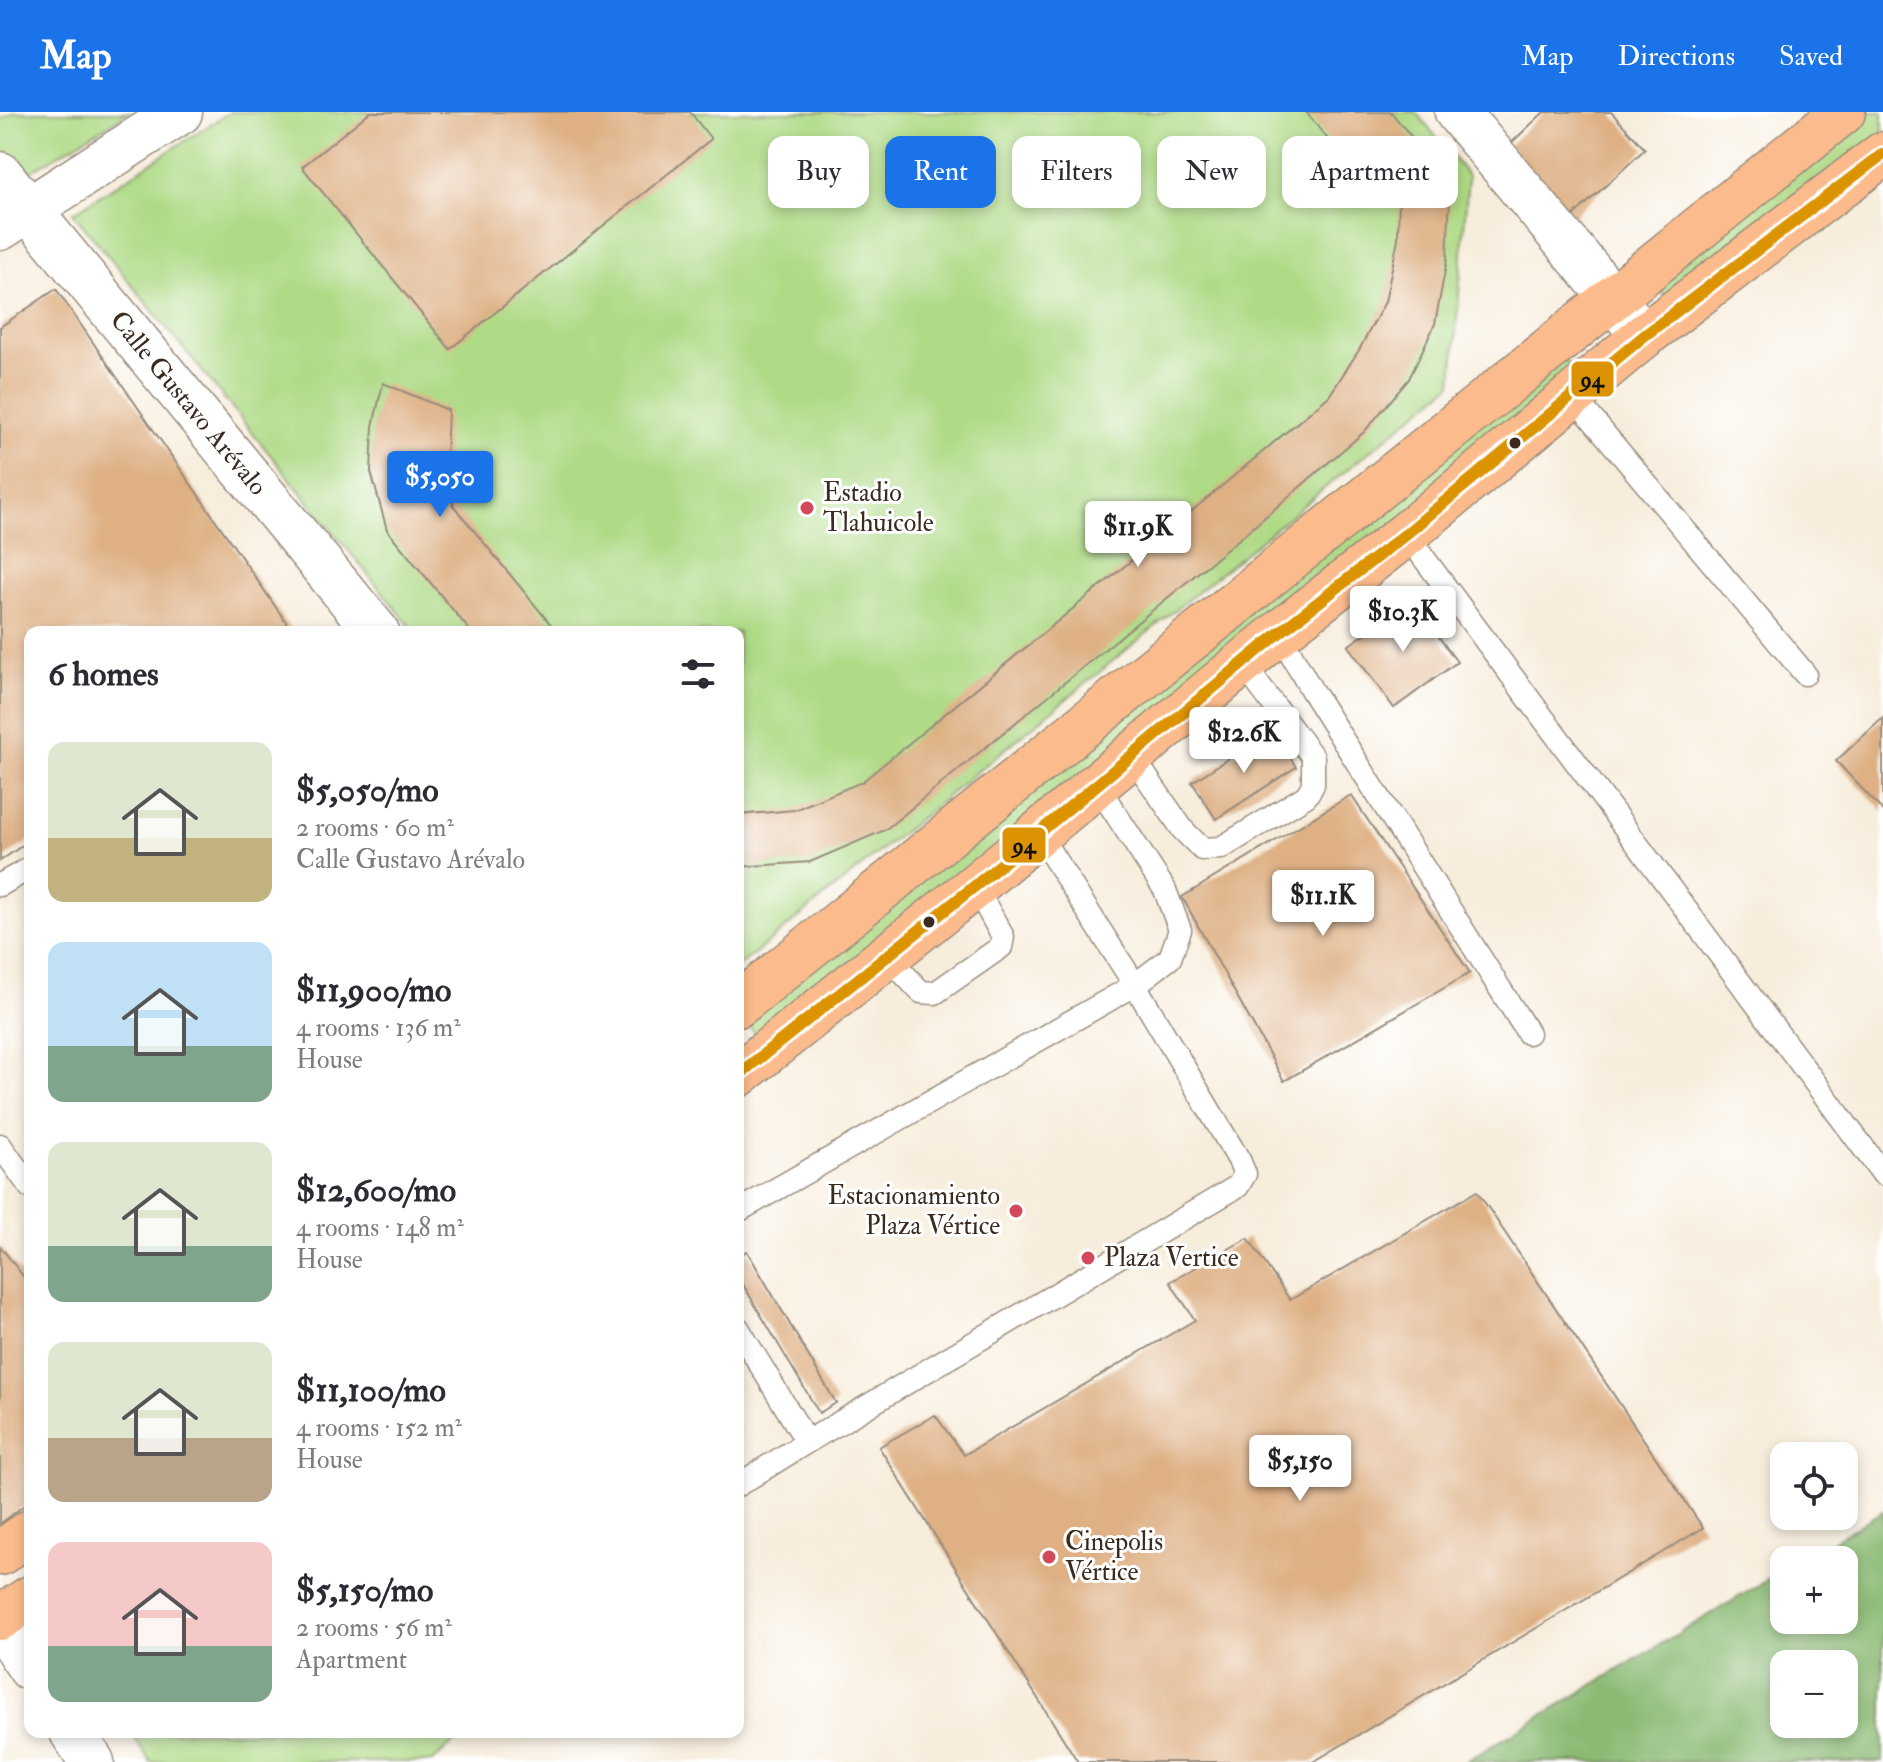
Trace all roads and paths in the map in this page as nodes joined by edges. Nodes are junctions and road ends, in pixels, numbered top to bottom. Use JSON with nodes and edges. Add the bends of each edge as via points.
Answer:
{"nodes":[{"id":1,"x":180,"y":112,"type":"edge"},
{"id":2,"x":1457,"y":112,"type":"edge"},
{"id":3,"x":1843,"y":112,"type":"edge"},
{"id":4,"x":1883,"y":154,"type":"edge"},
{"id":5,"x":0,"y":174,"type":"edge"},
{"id":6,"x":14,"y":219,"type":"edge"},
{"id":7,"x":1614,"y":299,"type":"junction"},
{"id":8,"x":1644,"y":336,"type":"junction"},
{"id":9,"x":1572,"y":395,"type":"junction"},
{"id":10,"x":1406,"y":534,"type":"junction"},
{"id":11,"x":372,"y":626,"type":"edge"},
{"id":12,"x":1279,"y":633,"type":"junction"},
{"id":13,"x":1242,"y":663,"type":"junction"},
{"id":14,"x":1805,"y":674,"type":"dead end"},
{"id":15,"x":1132,"y":756,"type":"junction"},
{"id":16,"x":1097,"y":785,"type":"junction"},
{"id":17,"x":1038,"y":833,"type":"junction"},
{"id":18,"x":24,"y":871,"type":"edge"},
{"id":19,"x":0,"y":885,"type":"edge"},
{"id":20,"x":975,"y":886,"type":"junction"},
{"id":21,"x":886,"y":955,"type":"junction"},
{"id":22,"x":1135,"y":985,"type":"junction"},
{"id":23,"x":744,"y":1000,"type":"edge"},
{"id":24,"x":1528,"y":1033,"type":"dead end"},
{"id":25,"x":744,"y":1067,"type":"edge"},
{"id":26,"x":0,"y":1145,"type":"edge"},
{"id":27,"x":1883,"y":1174,"type":"edge"},
{"id":28,"x":24,"y":1179,"type":"edge"},
{"id":29,"x":744,"y":1208,"type":"edge"},
{"id":30,"x":744,"y":1338,"type":"edge"},
{"id":31,"x":807,"y":1442,"type":"junction"},
{"id":32,"x":744,"y":1481,"type":"edge"},
{"id":33,"x":24,"y":1536,"type":"edge"},
{"id":34,"x":0,"y":1553,"type":"edge"},
{"id":35,"x":24,"y":1603,"type":"edge"},
{"id":36,"x":0,"y":1621,"type":"edge"},
{"id":37,"x":24,"y":1659,"type":"edge"},
{"id":38,"x":76,"y":1738,"type":"edge"},
{"id":39,"x":92,"y":1762,"type":"edge"}],
"edges":[{"from":1,"to":6,"type":"street"},
{"from":2,"to":7,"type":"street"},
{"from":3,"to":7,"type":"main road"},
{"from":4,"to":8,"type":"main road"},
{"from":5,"to":6,"type":"street","name":"Calle Gustavo Arévalo"},
{"from":6,"to":11,"type":"street","name":"Calle Gustavo Arévalo"},
{"from":7,"to":8,"type":"street"},
{"from":7,"to":23,"type":"main road"},
{"from":8,"to":9,"type":"main road"},
{"from":9,"to":10,"type":"main road"},
{"from":9,"to":14,"type":"lane"},
{"from":10,"to":12,"type":"main road"},
{"from":10,"to":27,"type":"lane"},
{"from":12,"to":13,"type":"main road"},
{"from":12,"to":24,"type":"lane"},
{"from":13,"to":15,"type":"main road"},
{"from":13,"to":15,"type":"lane","via":[[1313,757],[1313,785],[1306,796],[1221,848],[1202,849]]},
{"from":15,"to":16,"type":"main road"},
{"from":16,"to":17,"type":"main road"},
{"from":16,"to":22,"type":"lane","via":[[1165,890],[1180,930],[1170,958]]},
{"from":17,"to":20,"type":"main road"},
{"from":17,"to":22,"type":"lane"},
{"from":18,"to":19,"type":"lane"},
{"from":20,"to":21,"type":"main road"},
{"from":20,"to":21,"type":"lane","via":[[1003,937],[1001,947],[935,993],[921,992]]},
{"from":21,"to":25,"type":"main road"},
{"from":22,"to":29,"type":"lane"},
{"from":22,"to":31,"type":"lane","via":[[1239,1160],[1245,1174],[1238,1186]]},
{"from":26,"to":28,"type":"lane"},
{"from":30,"to":31,"type":"lane"},
{"from":31,"to":32,"type":"lane"},
{"from":33,"to":34,"type":"main road"},
{"from":35,"to":36,"type":"main road"},
{"from":36,"to":37,"type":"street"},
{"from":38,"to":39,"type":"street"}]}
